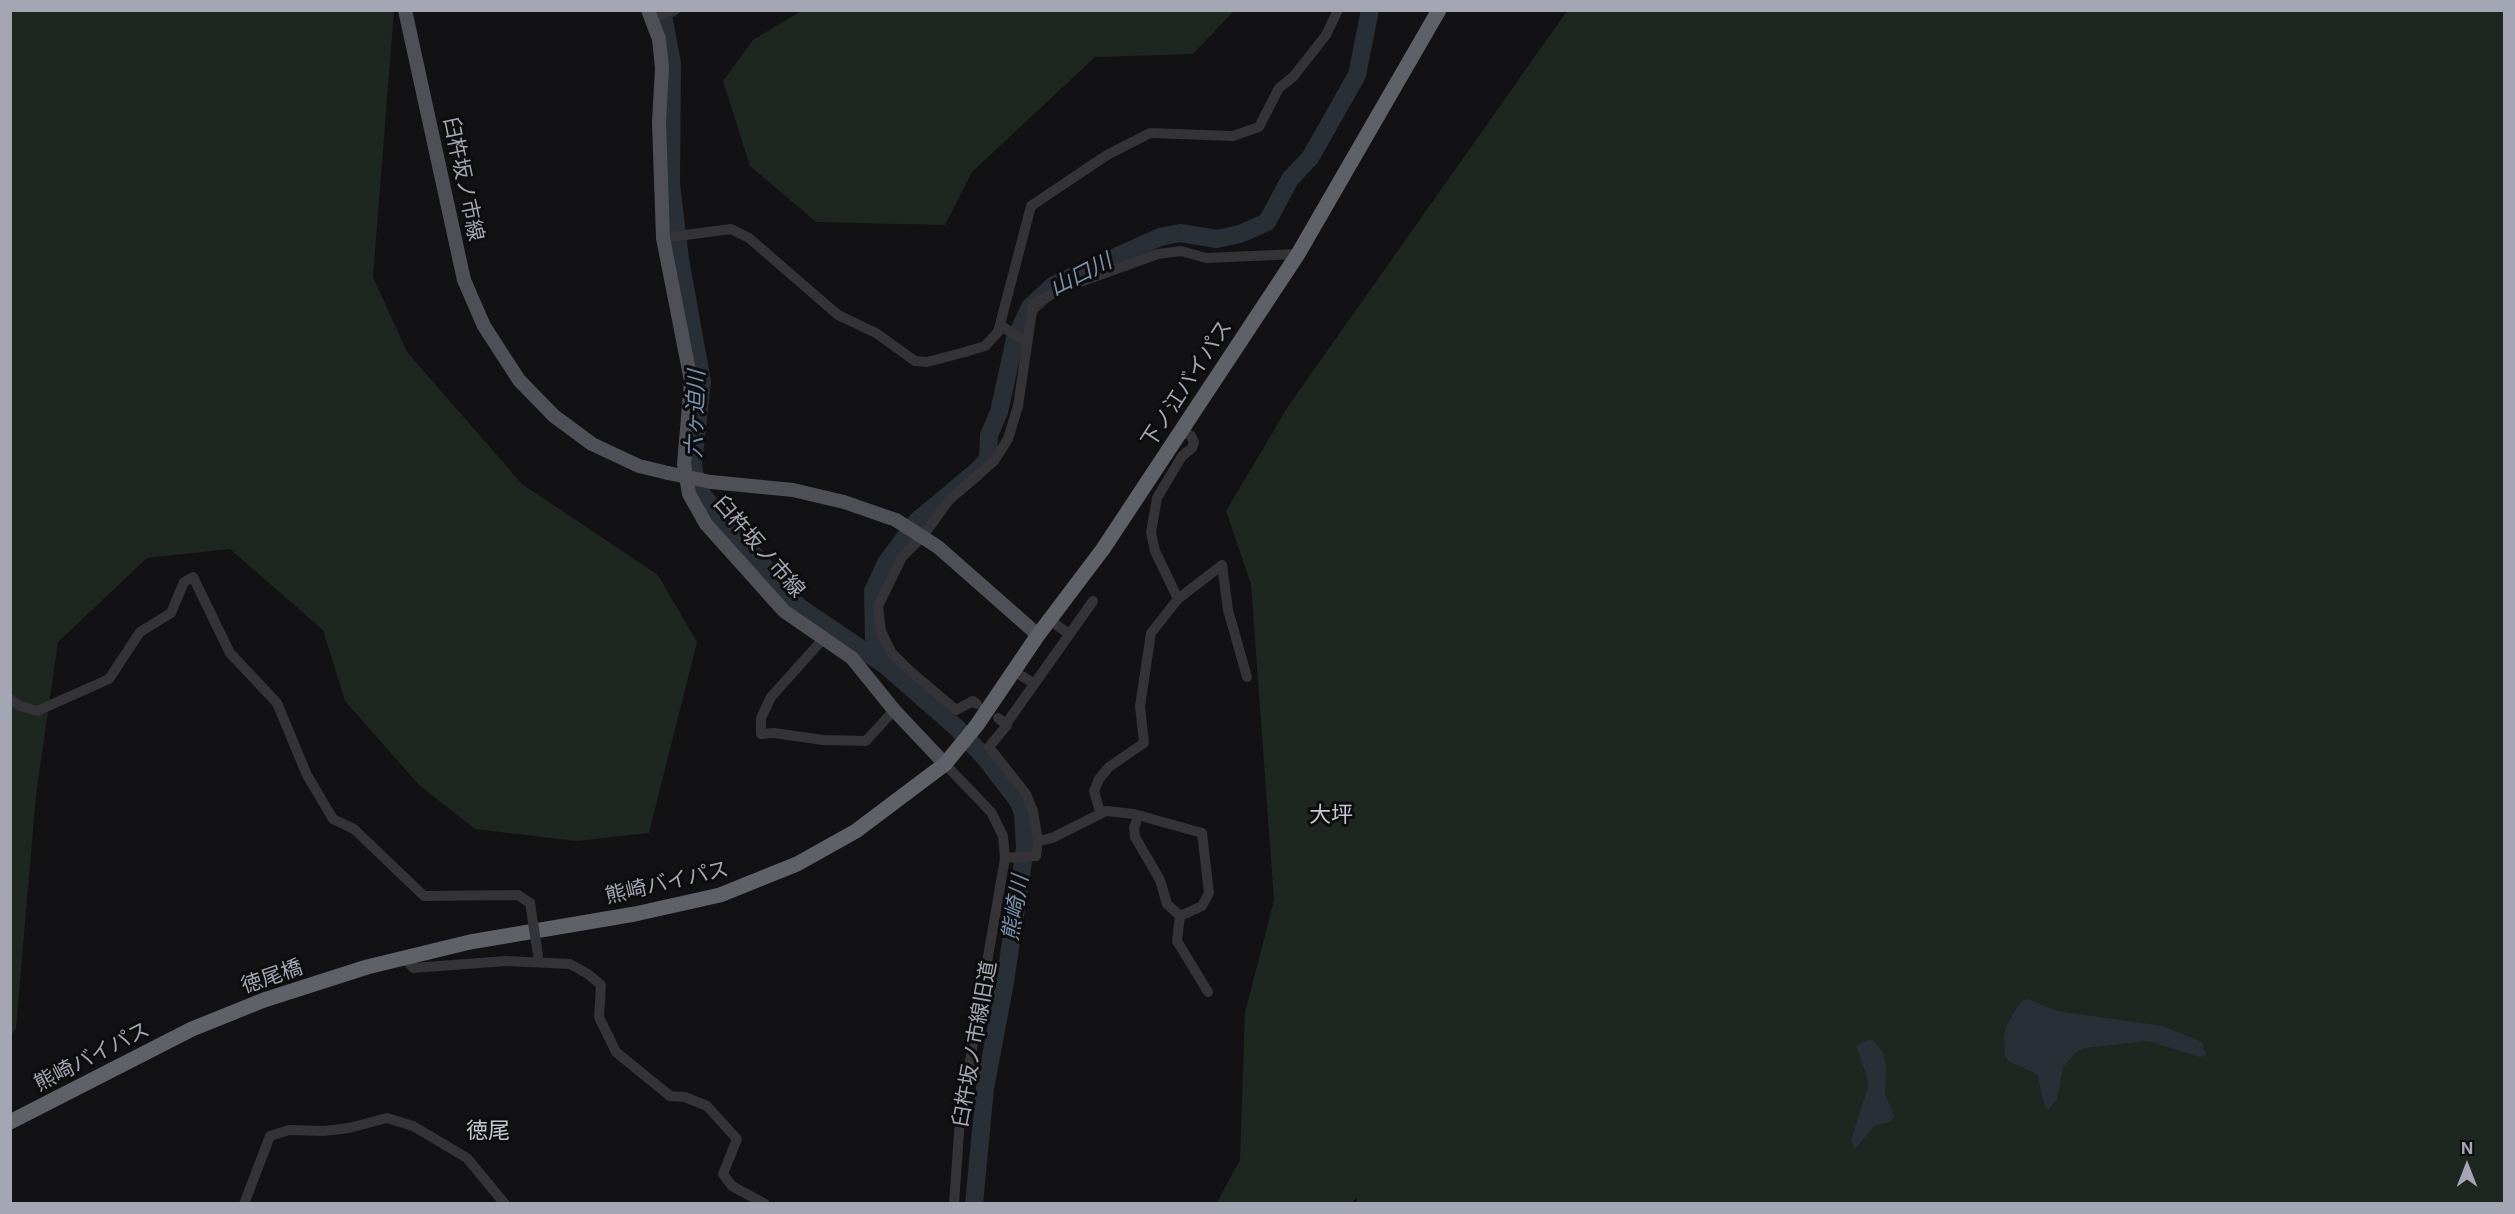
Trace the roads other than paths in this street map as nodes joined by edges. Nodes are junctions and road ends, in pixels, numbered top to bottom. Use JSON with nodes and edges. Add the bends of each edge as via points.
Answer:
{"nodes":[{"id":1,"x":405,"y":10,"type":"edge"},
{"id":2,"x":1338,"y":10,"type":"edge"},
{"id":3,"x":1439,"y":10,"type":"edge"},
{"id":4,"x":671,"y":11,"type":"edge"},
{"id":5,"x":652,"y":17,"type":"edge"},
{"id":6,"x":667,"y":238,"type":"junction"},
{"id":7,"x":1298,"y":254,"type":"junction"},
{"id":8,"x":1002,"y":326,"type":"junction"},
{"id":9,"x":1026,"y":342,"type":"junction"},
{"id":10,"x":1182,"y":430,"type":"junction"},
{"id":11,"x":920,"y":535,"type":"junction"},
{"id":12,"x":1178,"y":599,"type":"junction"},
{"id":13,"x":1093,"y":601,"type":"dead end"},
{"id":14,"x":1049,"y":620,"type":"junction"},
{"id":15,"x":1068,"y":633,"type":"junction"},
{"id":16,"x":1038,"y":635,"type":"junction"},
{"id":17,"x":824,"y":639,"type":"junction"},
{"id":18,"x":1014,"y":671,"type":"junction"},
{"id":19,"x":1246,"y":677,"type":"dead end"},
{"id":20,"x":1033,"y":683,"type":"junction"},
{"id":21,"x":10,"y":699,"type":"edge"},
{"id":22,"x":977,"y":704,"type":"dead end"},
{"id":23,"x":894,"y":710,"type":"junction"},
{"id":24,"x":945,"y":764,"type":"junction"},
{"id":25,"x":1100,"y":812,"type":"junction"},
{"id":26,"x":1138,"y":816,"type":"junction"},
{"id":27,"x":1038,"y":841,"type":"junction"},
{"id":28,"x":1008,"y":858,"type":"junction"},
{"id":29,"x":1180,"y":916,"type":"junction"},
{"id":30,"x":405,"y":958,"type":"junction"},
{"id":31,"x":539,"y":959,"type":"junction"},
{"id":32,"x":367,"y":968,"type":"joint"},
{"id":33,"x":1208,"y":992,"type":"dead end"},
{"id":34,"x":192,"y":1029,"type":"joint"},
{"id":35,"x":10,"y":1122,"type":"edge"},
{"id":36,"x":244,"y":1203,"type":"edge"},
{"id":37,"x":506,"y":1203,"type":"edge"},
{"id":38,"x":765,"y":1203,"type":"edge"},
{"id":39,"x":954,"y":1203,"type":"edge"}],
"edges":[{"from":1,"to":11,"type":"main road","name":"臼杵坂ノ市線","bridge":true,"via":[[464,280],[484,326],[519,380],[554,416],[592,444],[639,465],[711,482],[794,490],[844,502],[900,522]]},
{"from":2,"to":8,"type":"street","via":[[1326,35],[1280,88],[1259,128],[1233,136],[1150,133],[1107,155],[1031,206]]},
{"from":3,"to":7,"type":"highway","name":"下ノ江バイパス"},
{"from":4,"to":5,"type":"street"},
{"from":5,"to":6,"type":"main road","name":"臼杵坂ノ市線","via":[[662,68],[659,122]]},
{"from":6,"to":8,"type":"street","via":[[731,229],[749,238],[838,315],[876,333],[915,361],[927,362],[985,346]]},
{"from":6,"to":17,"type":"main road","name":"臼杵坂ノ市線","via":[[691,381],[684,464],[689,494],[706,524],[783,611]]},
{"from":7,"to":9,"type":"street","via":[[1206,258],[1180,251],[1158,254],[1069,286],[1033,304]]},
{"from":7,"to":10,"type":"highway","name":"下ノ江バイパス"},
{"from":8,"to":9,"type":"street"},
{"from":9,"to":11,"type":"street","via":[[1018,406],[1008,439],[994,461],[950,500]]},
{"from":10,"to":12,"type":"street","via":[[1194,442],[1157,498],[1150,532]]},
{"from":10,"to":14,"type":"highway","name":"下ノ江バイパス","via":[[1103,549]]},
{"from":11,"to":16,"type":"main road"},
{"from":11,"to":22,"type":"street","via":[[902,557],[878,606],[881,631],[891,652],[949,706],[956,710],[973,701]]},
{"from":12,"to":19,"type":"street","via":[[1222,565],[1228,610]]},
{"from":12,"to":25,"type":"street","via":[[1151,633],[1140,706],[1144,743],[1109,767],[1099,779],[1094,791]]},
{"from":13,"to":15,"type":"street"},
{"from":14,"to":15,"type":"street"},
{"from":14,"to":16,"type":"highway","name":"下ノ江バイパス"},
{"from":15,"to":20,"type":"street"},
{"from":16,"to":18,"type":"highway","name":"下ノ江バイパス"},
{"from":17,"to":23,"type":"main road","name":"臼杵坂ノ市線","via":[[852,658]]},
{"from":17,"to":23,"type":"street","via":[[771,698],[761,718],[761,734],[866,741]]},
{"from":18,"to":20,"type":"street"},
{"from":18,"to":24,"type":"highway","name":"下ノ江バイパス"},
{"from":20,"to":27,"type":"street","via":[[1002,721],[989,747],[1026,794]]},
{"from":21,"to":31,"type":"street","bridge":true,"via":[[37,711],[109,679],[140,633],[171,613],[184,582],[194,577],[231,653],[277,703],[307,775],[333,819],[354,829],[424,896],[518,895],[530,903]]},
{"from":23,"to":24,"type":"main road","name":"臼杵坂ノ市線"},
{"from":24,"to":28,"type":"street","name":"臼杵坂ノ市線旧道","via":[[991,812]]},
{"from":24,"to":30,"type":"highway","name":"熊崎バイパス","via":[[856,831],[797,864],[720,895]]},
{"from":25,"to":26,"type":"street"},
{"from":25,"to":27,"type":"street","via":[[1074,828]]},
{"from":26,"to":29,"type":"street","via":[[1135,837],[1160,880],[1167,904]]},
{"from":26,"to":29,"type":"street","via":[[1202,833],[1209,893],[1202,906]]},
{"from":27,"to":28,"type":"street","via":[[1036,856]]},
{"from":28,"to":39,"type":"street","name":"臼杵坂ノ市線旧道","via":[[960,1119]]},
{"from":29,"to":33,"type":"street","via":[[1177,941]]},
{"from":30,"to":31,"type":"street","via":[[413,968]]},
{"from":30,"to":32,"type":"highway","name":"熊崎バイパス"},
{"from":31,"to":38,"type":"street","via":[[570,964],[601,985],[598,1017],[616,1052],[670,1096],[707,1106],[737,1138],[723,1174],[732,1186]]},
{"from":32,"to":34,"type":"highway","name":"徳尾橋","via":[[264,1000]]},
{"from":34,"to":35,"type":"highway","name":"熊崎バイパス"},
{"from":36,"to":37,"type":"street","via":[[270,1136],[289,1130],[350,1128],[387,1118],[413,1126],[467,1158]]}]}
